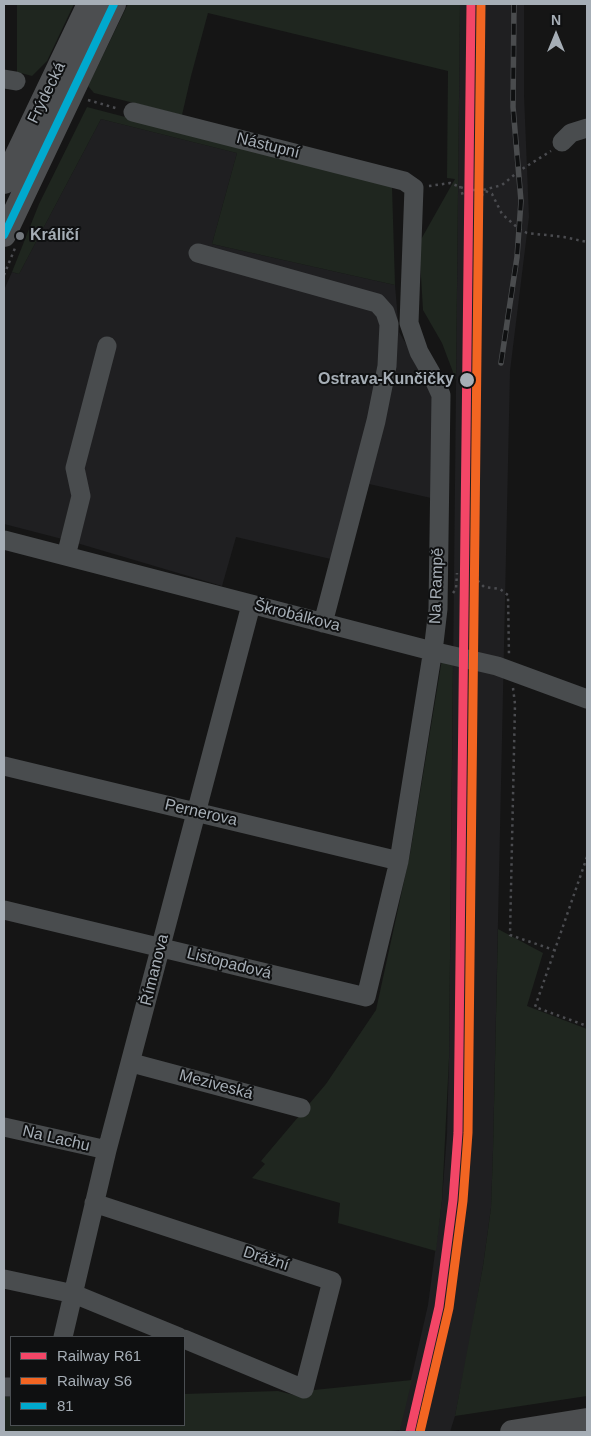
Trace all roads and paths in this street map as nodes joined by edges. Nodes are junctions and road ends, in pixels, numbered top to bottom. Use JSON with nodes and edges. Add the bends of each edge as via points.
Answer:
{"nodes":[{"id":1,"x":89,"y":4,"type":"edge"},
{"id":2,"x":114,"y":4,"type":"edge"},
{"id":3,"x":85,"y":99,"type":"dead end"},
{"id":4,"x":133,"y":112,"type":"joint"},
{"id":5,"x":587,"y":128,"type":"edge"},
{"id":6,"x":562,"y":142,"type":"joint"},
{"id":7,"x":4,"y":182,"type":"edge"},
{"id":8,"x":409,"y":184,"type":"junction"},
{"id":9,"x":460,"y":186,"type":"junction"},
{"id":10,"x":483,"y":190,"type":"junction"},
{"id":11,"x":462,"y":196,"type":"dead end"},
{"id":12,"x":482,"y":196,"type":"dead end"},
{"id":13,"x":11,"y":239,"type":"edge"},
{"id":14,"x":587,"y":242,"type":"edge"},
{"id":15,"x":198,"y":253,"type":"dead end"},
{"id":16,"x":4,"y":275,"type":"edge"},
{"id":17,"x":107,"y":346,"type":"dead end"},
{"id":18,"x":4,"y":540,"type":"edge"},
{"id":19,"x":66,"y":556,"type":"junction"},
{"id":20,"x":477,"y":574,"type":"dead end"},
{"id":21,"x":251,"y":605,"type":"junction"},
{"id":22,"x":323,"y":623,"type":"junction"},
{"id":23,"x":432,"y":651,"type":"junction"},
{"id":24,"x":511,"y":671,"type":"junction"},
{"id":25,"x":587,"y":699,"type":"edge"},
{"id":26,"x":4,"y":766,"type":"edge"},
{"id":27,"x":196,"y":812,"type":"junction"},
{"id":28,"x":587,"y":858,"type":"edge"},
{"id":29,"x":398,"y":860,"type":"junction"},
{"id":30,"x":4,"y":910,"type":"edge"},
{"id":31,"x":161,"y":947,"type":"junction"},
{"id":32,"x":554,"y":950,"type":"junction"},
{"id":33,"x":366,"y":997,"type":"joint"},
{"id":34,"x":587,"y":1026,"type":"edge"},
{"id":35,"x":132,"y":1063,"type":"junction"},
{"id":36,"x":301,"y":1108,"type":"dead end"},
{"id":37,"x":4,"y":1127,"type":"edge"},
{"id":38,"x":107,"y":1150,"type":"junction"},
{"id":39,"x":94,"y":1203,"type":"junction"},
{"id":40,"x":4,"y":1279,"type":"edge"},
{"id":41,"x":74,"y":1294,"type":"junction"},
{"id":42,"x":63,"y":1336,"type":"edge"},
{"id":43,"x":176,"y":1336,"type":"edge"},
{"id":44,"x":185,"y":1339,"type":"edge"},
{"id":45,"x":587,"y":1420,"type":"edge"},
{"id":46,"x":512,"y":1432,"type":"edge"}],
"edges":[{"from":1,"to":7,"type":"main road","name":"Frýdecká"},
{"from":2,"to":13,"type":"main road","name":"Frýdecká"},
{"from":3,"to":4,"type":"path"},
{"from":4,"to":8,"type":"street","name":"Nástupní"},
{"from":5,"to":6,"type":"street","via":[[571,133]]},
{"from":6,"to":10,"type":"path","via":[[502,185]]},
{"from":8,"to":9,"type":"path","via":[[450,183]]},
{"from":8,"to":23,"type":"street","name":"Na Rampě","via":[[409,323],[419,352],[441,395],[438,608]]},
{"from":9,"to":10,"type":"path","via":[[468,190]]},
{"from":9,"to":11,"type":"path"},
{"from":10,"to":12,"type":"path"},
{"from":10,"to":14,"type":"path","via":[[492,194],[502,214],[527,234],[564,236]]},
{"from":13,"to":16,"type":"path"},
{"from":15,"to":22,"type":"street","via":[[377,303],[385,312],[389,324],[388,366]]},
{"from":17,"to":19,"type":"street","via":[[75,468],[81,496]]},
{"from":18,"to":19,"type":"street","name":"Škrobálkova"},
{"from":19,"to":21,"type":"street","name":"Škrobálkova"},
{"from":20,"to":24,"type":"path","via":[[484,587],[500,589],[508,595],[507,646]]},
{"from":21,"to":22,"type":"street","name":"Škrobálkova"},
{"from":21,"to":27,"type":"street","name":"Římanova"},
{"from":22,"to":23,"type":"street","name":"Škrobálkova"},
{"from":23,"to":24,"type":"street","name":"Škrobálkova"},
{"from":23,"to":29,"type":"street","name":"Na Rampě"},
{"from":24,"to":25,"type":"street","name":"Škrobálkova"},
{"from":24,"to":32,"type":"path","via":[[515,704],[510,935]]},
{"from":26,"to":27,"type":"street","name":"Pernerova"},
{"from":27,"to":29,"type":"street","name":"Pernerova"},
{"from":27,"to":31,"type":"street","name":"Římanova"},
{"from":28,"to":32,"type":"path"},
{"from":29,"to":33,"type":"street","name":"Na Rampě"},
{"from":30,"to":31,"type":"street","name":"Listopadová"},
{"from":31,"to":33,"type":"street","name":"Listopadová"},
{"from":31,"to":35,"type":"street","name":"Římanova"},
{"from":32,"to":34,"type":"path","via":[[535,1008]]},
{"from":35,"to":36,"type":"street","name":"Meziveská"},
{"from":35,"to":38,"type":"street","name":"Římanova"},
{"from":37,"to":38,"type":"street","name":"Na Lachu"},
{"from":38,"to":39,"type":"street","name":"Římanova"},
{"from":39,"to":41,"type":"street","name":"Římanova"},
{"from":39,"to":44,"type":"street","name":"Drážní","via":[[332,1281],[304,1389]]},
{"from":40,"to":41,"type":"street"},
{"from":41,"to":42,"type":"street","name":"Římanova"},
{"from":41,"to":43,"type":"street"},
{"from":45,"to":46,"type":"main road"}]}
